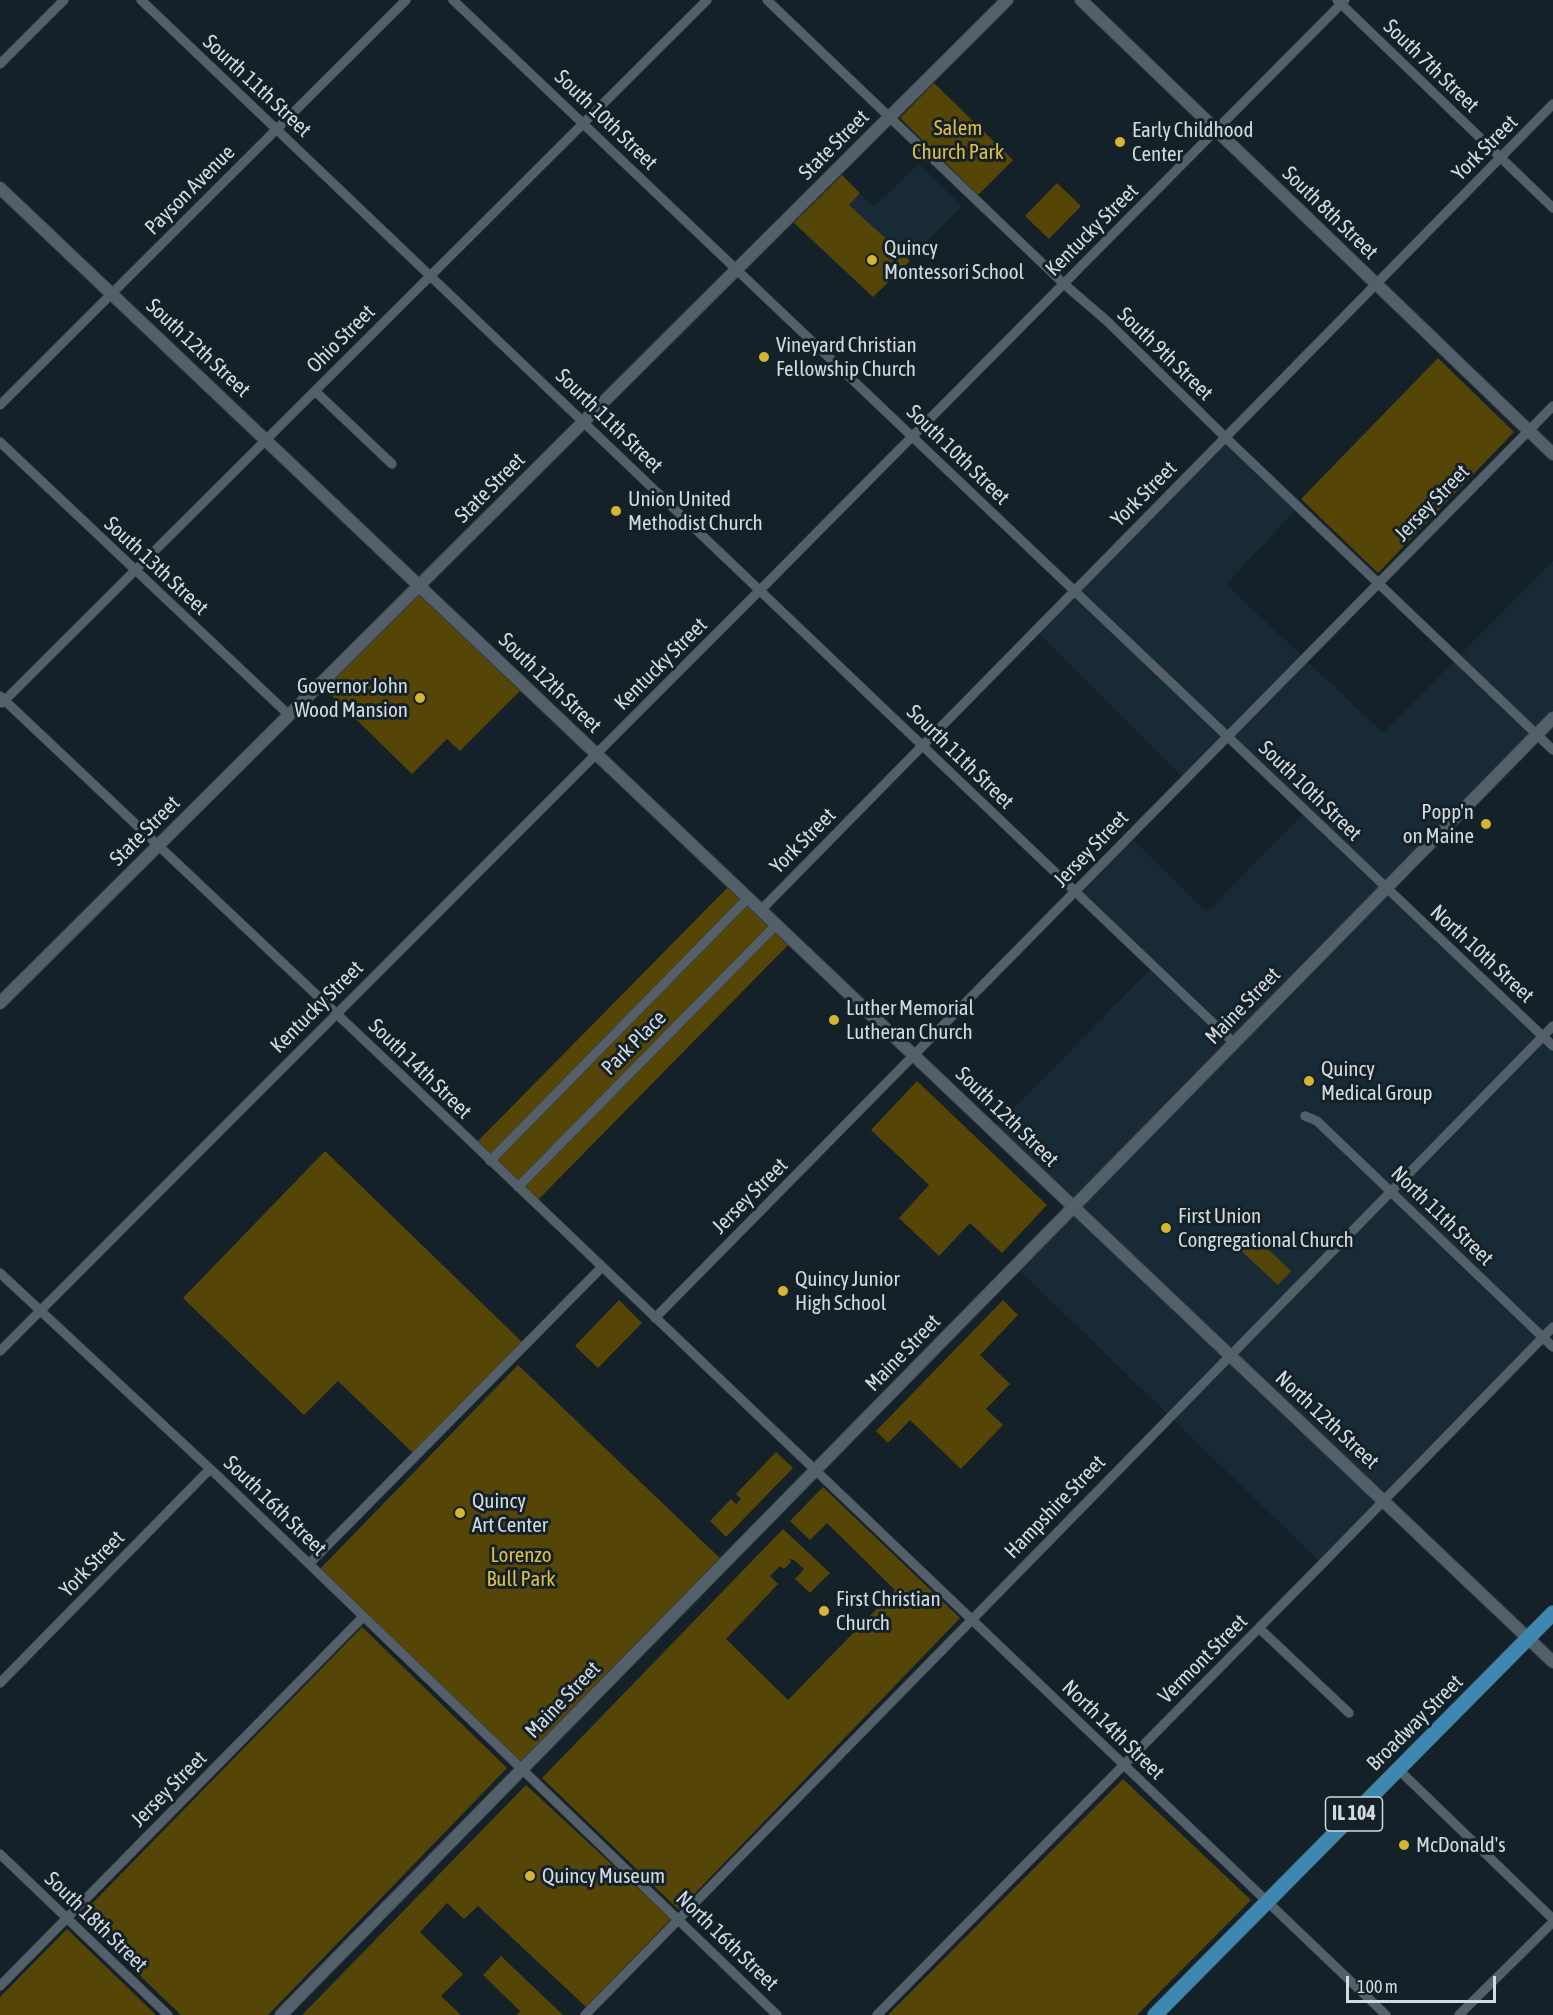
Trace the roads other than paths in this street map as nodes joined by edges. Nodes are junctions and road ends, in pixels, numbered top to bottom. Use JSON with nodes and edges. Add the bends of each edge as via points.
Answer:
{"nodes":[{"id":1,"x":64,"y":0,"type":"edge"},
{"id":2,"x":141,"y":0,"type":"edge"},
{"id":3,"x":406,"y":0,"type":"edge"},
{"id":4,"x":453,"y":0,"type":"edge"},
{"id":5,"x":707,"y":0,"type":"edge"},
{"id":6,"x":767,"y":0,"type":"edge"},
{"id":7,"x":1007,"y":0,"type":"edge"},
{"id":8,"x":1080,"y":0,"type":"edge"},
{"id":9,"x":1341,"y":1,"type":"edge"},
{"id":10,"x":0,"y":64,"type":"edge"},
{"id":11,"x":1553,"y":104,"type":"edge"},
{"id":12,"x":890,"y":117,"type":"junction"},
{"id":13,"x":583,"y":123,"type":"junction"},
{"id":14,"x":277,"y":129,"type":"junction"},
{"id":15,"x":1216,"y":131,"type":"junction"},
{"id":16,"x":1501,"y":158,"type":"junction"},
{"id":17,"x":0,"y":188,"type":"edge"},
{"id":18,"x":1553,"y":208,"type":"edge"},
{"id":19,"x":736,"y":269,"type":"junction"},
{"id":20,"x":430,"y":275,"type":"junction"},
{"id":21,"x":1064,"y":284,"type":"junction"},
{"id":22,"x":1377,"y":285,"type":"junction"},
{"id":23,"x":112,"y":294,"type":"junction"},
{"id":24,"x":315,"y":391,"type":"junction"},
{"id":25,"x":0,"y":405,"type":"edge"},
{"id":26,"x":1553,"y":406,"type":"edge"},
{"id":27,"x":583,"y":422,"type":"junction"},
{"id":28,"x":1528,"y":430,"type":"junction"},
{"id":29,"x":913,"y":437,"type":"junction"},
{"id":30,"x":1225,"y":437,"type":"junction"},
{"id":31,"x":266,"y":440,"type":"junction"},
{"id":32,"x":0,"y":442,"type":"edge"},
{"id":33,"x":1553,"y":454,"type":"edge"},
{"id":34,"x":392,"y":464,"type":"dead end"},
{"id":35,"x":135,"y":570,"type":"junction"},
{"id":36,"x":1379,"y":582,"type":"junction"},
{"id":37,"x":419,"y":585,"type":"junction"},
{"id":38,"x":760,"y":590,"type":"junction"},
{"id":39,"x":1074,"y":591,"type":"junction"},
{"id":40,"x":1,"y":700,"type":"edge"},
{"id":41,"x":289,"y":715,"type":"junction"},
{"id":42,"x":1553,"y":718,"type":"edge"},
{"id":43,"x":1537,"y":734,"type":"junction"},
{"id":44,"x":1227,"y":736,"type":"junction"},
{"id":45,"x":922,"y":746,"type":"junction"},
{"id":46,"x":1553,"y":750,"type":"edge"},
{"id":47,"x":596,"y":754,"type":"junction"},
{"id":48,"x":158,"y":846,"type":"junction"},
{"id":49,"x":1386,"y":888,"type":"junction"},
{"id":50,"x":1075,"y":892,"type":"junction"},
{"id":51,"x":748,"y":898,"type":"junction"},
{"id":52,"x":761,"y":910,"type":"junction"},
{"id":53,"x":776,"y":925,"type":"junction"},
{"id":54,"x":3,"y":995,"type":"edge"},
{"id":55,"x":336,"y":1014,"type":"junction"},
{"id":56,"x":1553,"y":1026,"type":"edge"},
{"id":57,"x":1543,"y":1036,"type":"junction"},
{"id":58,"x":1234,"y":1043,"type":"junction"},
{"id":59,"x":1553,"y":1046,"type":"edge"},
{"id":60,"x":914,"y":1056,"type":"junction"},
{"id":61,"x":1305,"y":1116,"type":"dead end"},
{"id":62,"x":489,"y":1161,"type":"junction"},
{"id":63,"x":518,"y":1187,"type":"junction"},
{"id":64,"x":1390,"y":1192,"type":"junction"},
{"id":65,"x":1073,"y":1207,"type":"junction"},
{"id":66,"x":601,"y":1268,"type":"junction"},
{"id":67,"x":0,"y":1273,"type":"edge"},
{"id":68,"x":40,"y":1311,"type":"junction"},
{"id":69,"x":655,"y":1318,"type":"junction"},
{"id":70,"x":1553,"y":1327,"type":"edge"},
{"id":71,"x":1543,"y":1337,"type":"junction"},
{"id":72,"x":1553,"y":1347,"type":"edge"},
{"id":73,"x":0,"y":1351,"type":"edge"},
{"id":74,"x":1230,"y":1355,"type":"junction"},
{"id":75,"x":210,"y":1469,"type":"junction"},
{"id":76,"x":814,"y":1471,"type":"junction"},
{"id":77,"x":1384,"y":1501,"type":"junction"},
{"id":78,"x":309,"y":1564,"type":"junction"},
{"id":79,"x":1553,"y":1614,"type":"edge"},
{"id":80,"x":363,"y":1617,"type":"junction"},
{"id":81,"x":972,"y":1619,"type":"junction"},
{"id":82,"x":1259,"y":1628,"type":"junction"},
{"id":83,"x":1528,"y":1638,"type":"junction"},
{"id":84,"x":1553,"y":1662,"type":"edge"},
{"id":85,"x":0,"y":1683,"type":"edge"},
{"id":86,"x":1349,"y":1713,"type":"dead end"},
{"id":87,"x":1123,"y":1764,"type":"junction"},
{"id":88,"x":522,"y":1769,"type":"junction"},
{"id":89,"x":1399,"y":1770,"type":"junction"},
{"id":90,"x":0,"y":1854,"type":"edge"},
{"id":91,"x":1267,"y":1902,"type":"junction"},
{"id":92,"x":66,"y":1918,"type":"junction"},
{"id":93,"x":678,"y":1920,"type":"junction"},
{"id":94,"x":1553,"y":1921,"type":"edge"},
{"id":95,"x":0,"y":1986,"type":"edge"},
{"id":96,"x":168,"y":2015,"type":"edge"},
{"id":97,"x":280,"y":2015,"type":"edge"},
{"id":98,"x":585,"y":2015,"type":"edge"},
{"id":99,"x":777,"y":2015,"type":"edge"},
{"id":100,"x":877,"y":2015,"type":"edge"},
{"id":101,"x":1155,"y":2015,"type":"edge"},
{"id":102,"x":1386,"y":2015,"type":"edge"},
{"id":103,"x":1459,"y":2015,"type":"edge"}],
"edges":[{"from":1,"to":10,"type":"street"},
{"from":2,"to":14,"type":"street","name":"Sourth 11th Street"},
{"from":3,"to":14,"type":"street","name":"Payson Avenue"},
{"from":4,"to":13,"type":"street","name":"South 10th Street"},
{"from":5,"to":13,"type":"street","name":"Ohio Street"},
{"from":6,"to":12,"type":"street","name":"South 9th Street"},
{"from":7,"to":12,"type":"street","name":"State Street"},
{"from":8,"to":15,"type":"street","name":"South 8th Street"},
{"from":9,"to":15,"type":"street","name":"Kentucky Street"},
{"from":9,"to":16,"type":"street","name":"South 7th Street"},
{"from":11,"to":16,"type":"street","name":"York Street"},
{"from":12,"to":19,"type":"street","name":"State Street"},
{"from":12,"to":21,"type":"street","name":"South 9th Street"},
{"from":13,"to":19,"type":"street","name":"South 10th Street"},
{"from":13,"to":20,"type":"street","name":"Ohio Street"},
{"from":14,"to":20,"type":"street","name":"Sourth 11th Street"},
{"from":14,"to":23,"type":"street","name":"Payson Avenue"},
{"from":15,"to":21,"type":"street","name":"Kentucky Street"},
{"from":15,"to":22,"type":"street","name":"South 8th Street"},
{"from":16,"to":18,"type":"street","name":"South 7th Street"},
{"from":16,"to":22,"type":"street","name":"York Street"},
{"from":17,"to":23,"type":"street","name":"South 12th Street"},
{"from":19,"to":27,"type":"street","name":"State Street"},
{"from":19,"to":29,"type":"street","name":"South 10th Street"},
{"from":20,"to":24,"type":"street","name":"Ohio Street"},
{"from":20,"to":27,"type":"street","name":"Sourth 11th Street"},
{"from":21,"to":29,"type":"street","name":"Kentucky Street"},
{"from":21,"to":30,"type":"street","name":"South 9th Street"},
{"from":22,"to":28,"type":"street","name":"South 8th Street"},
{"from":22,"to":30,"type":"street","name":"York Street"},
{"from":23,"to":25,"type":"street","name":"Payson Avenue"},
{"from":23,"to":31,"type":"street","name":"South 12th Street"},
{"from":24,"to":31,"type":"street","name":"Ohio Street"},
{"from":24,"to":34,"type":"street"},
{"from":26,"to":28,"type":"street","name":"Jersey Street"},
{"from":27,"to":37,"type":"street","name":"State Street"},
{"from":27,"to":38,"type":"street","name":"Sourth 11th Street"},
{"from":28,"to":33,"type":"street","name":"South 8th Street"},
{"from":28,"to":36,"type":"street","name":"Jersey Street"},
{"from":29,"to":38,"type":"street","name":"Kentucky Street"},
{"from":29,"to":39,"type":"street","name":"South 10th Street"},
{"from":30,"to":36,"type":"street","name":"South 9th Street"},
{"from":30,"to":39,"type":"street","name":"York Street"},
{"from":31,"to":35,"type":"street","name":"Ohio Street"},
{"from":31,"to":37,"type":"street","name":"South 12th Street"},
{"from":32,"to":35,"type":"street","name":"South 13th Street"},
{"from":35,"to":40,"type":"street","name":"Ohio Street"},
{"from":35,"to":41,"type":"street","name":"South 13th Street"},
{"from":36,"to":43,"type":"street","name":"South 9th Street"},
{"from":36,"to":44,"type":"street","name":"Jersey Street"},
{"from":37,"to":41,"type":"street","name":"State Street"},
{"from":37,"to":47,"type":"street","name":"South 12th Street"},
{"from":38,"to":45,"type":"street","name":"Sourth 11th Street"},
{"from":38,"to":47,"type":"street","name":"Kentucky Street"},
{"from":39,"to":44,"type":"street","name":"South 10th Street"},
{"from":39,"to":45,"type":"street","name":"York Street"},
{"from":40,"to":48,"type":"street","name":"South 14th Street"},
{"from":41,"to":48,"type":"street","name":"State Street"},
{"from":42,"to":43,"type":"street","name":"Maine Street"},
{"from":43,"to":46,"type":"street","name":"South 9th Street"},
{"from":43,"to":49,"type":"street","name":"Maine Street"},
{"from":44,"to":49,"type":"street","name":"South 10th Street"},
{"from":44,"to":50,"type":"street","name":"Jersey Street"},
{"from":45,"to":50,"type":"street","name":"Sourth 11th Street"},
{"from":45,"to":52,"type":"street","name":"York Street"},
{"from":47,"to":51,"type":"street","name":"South 12th Street"},
{"from":47,"to":55,"type":"street","name":"Kentucky Street"},
{"from":48,"to":54,"type":"street","name":"State Street"},
{"from":48,"to":55,"type":"street","name":"South 14th Street"},
{"from":49,"to":57,"type":"street","name":"North 10th Street"},
{"from":49,"to":58,"type":"street","name":"Maine Street"},
{"from":50,"to":58,"type":"street","name":"Sourth 11th Street"},
{"from":50,"to":60,"type":"street","name":"Jersey Street"},
{"from":51,"to":52,"type":"street","name":"South 12th Street"},
{"from":51,"to":62,"type":"street","name":"Park Place"},
{"from":52,"to":53,"type":"street","name":"South 12th Street"},
{"from":53,"to":60,"type":"street","name":"South 12th Street"},
{"from":53,"to":63,"type":"street","name":"Park Place"},
{"from":55,"to":62,"type":"street","name":"South 14th Street"},
{"from":55,"to":68,"type":"street","name":"Kentucky Street"},
{"from":56,"to":57,"type":"street","name":"Hampshire Street"},
{"from":57,"to":59,"type":"street","name":"North 10th Street"},
{"from":57,"to":64,"type":"street","name":"Hampshire Street"},
{"from":58,"to":65,"type":"street","name":"Maine Street"},
{"from":60,"to":65,"type":"street","name":"South 12th Street"},
{"from":60,"to":69,"type":"street","name":"Jersey Street"},
{"from":61,"to":64,"type":"street","name":"North 11th Street","via":[[1317,1121]]},
{"from":62,"to":63,"type":"street","name":"South 14th Street"},
{"from":63,"to":66,"type":"street","name":"South 14th Street"},
{"from":64,"to":71,"type":"street","name":"North 11th Street"},
{"from":64,"to":74,"type":"street","name":"Hampshire Street"},
{"from":65,"to":74,"type":"street","name":"North 12th Street"},
{"from":65,"to":76,"type":"street","name":"Maine Street"},
{"from":66,"to":69,"type":"street","name":"South 14th Street"},
{"from":66,"to":78,"type":"street"},
{"from":67,"to":68,"type":"street","name":"South 16th Street"},
{"from":68,"to":73,"type":"street","name":"Kentucky Street"},
{"from":68,"to":75,"type":"street","name":"South 16th Street"},
{"from":69,"to":76,"type":"street","name":"South 14th Street"},
{"from":70,"to":71,"type":"street","name":"Vermont Street"},
{"from":71,"to":72,"type":"street","name":"North 11th Street"},
{"from":71,"to":77,"type":"street","name":"Vermont Street"},
{"from":74,"to":77,"type":"street","name":"North 12th Street"},
{"from":74,"to":81,"type":"street","name":"Hampshire Street"},
{"from":75,"to":78,"type":"street","name":"South 16th Street"},
{"from":75,"to":85,"type":"street","name":"York Street"},
{"from":76,"to":81,"type":"street","name":"North 14th Street"},
{"from":76,"to":88,"type":"street","name":"Maine Street"},
{"from":77,"to":82,"type":"street","name":"Vermont Street"},
{"from":77,"to":83,"type":"street","name":"North 12th Street"},
{"from":78,"to":80,"type":"street","name":"South 16th Street"},
{"from":79,"to":83,"type":"main road","name":"Broadway Street","number":"IL 104"},
{"from":80,"to":88,"type":"street","name":"South 16th Street"},
{"from":80,"to":92,"type":"street","name":"Jersey Street"},
{"from":81,"to":87,"type":"street","name":"North 14th Street"},
{"from":81,"to":93,"type":"street","name":"Hampshire Street"},
{"from":82,"to":86,"type":"street"},
{"from":82,"to":87,"type":"street","name":"Vermont Street"},
{"from":83,"to":84,"type":"street","name":"North 12th Street"},
{"from":83,"to":89,"type":"main road","name":"Broadway Street","number":"IL 104"},
{"from":87,"to":91,"type":"street","name":"North 14th Street"},
{"from":87,"to":100,"type":"street","name":"Vermont Street"},
{"from":88,"to":93,"type":"street","name":"North 16th Street"},
{"from":88,"to":97,"type":"street","name":"Maine Street"},
{"from":89,"to":91,"type":"main road","name":"Broadway Street","number":"IL 104"},
{"from":89,"to":94,"type":"street"},
{"from":90,"to":92,"type":"street","name":"South 18th Street"},
{"from":91,"to":101,"type":"main road","name":"Broadway Street","number":"IL 104"},
{"from":91,"to":102,"type":"street","name":"North 14th Street"},
{"from":92,"to":95,"type":"street","name":"Jersey Street"},
{"from":92,"to":96,"type":"street","name":"South 18th Street"},
{"from":93,"to":98,"type":"street","name":"Hampshire Street"},
{"from":93,"to":99,"type":"street","name":"North 16th Street"},
{"from":94,"to":103,"type":"street"}]}
